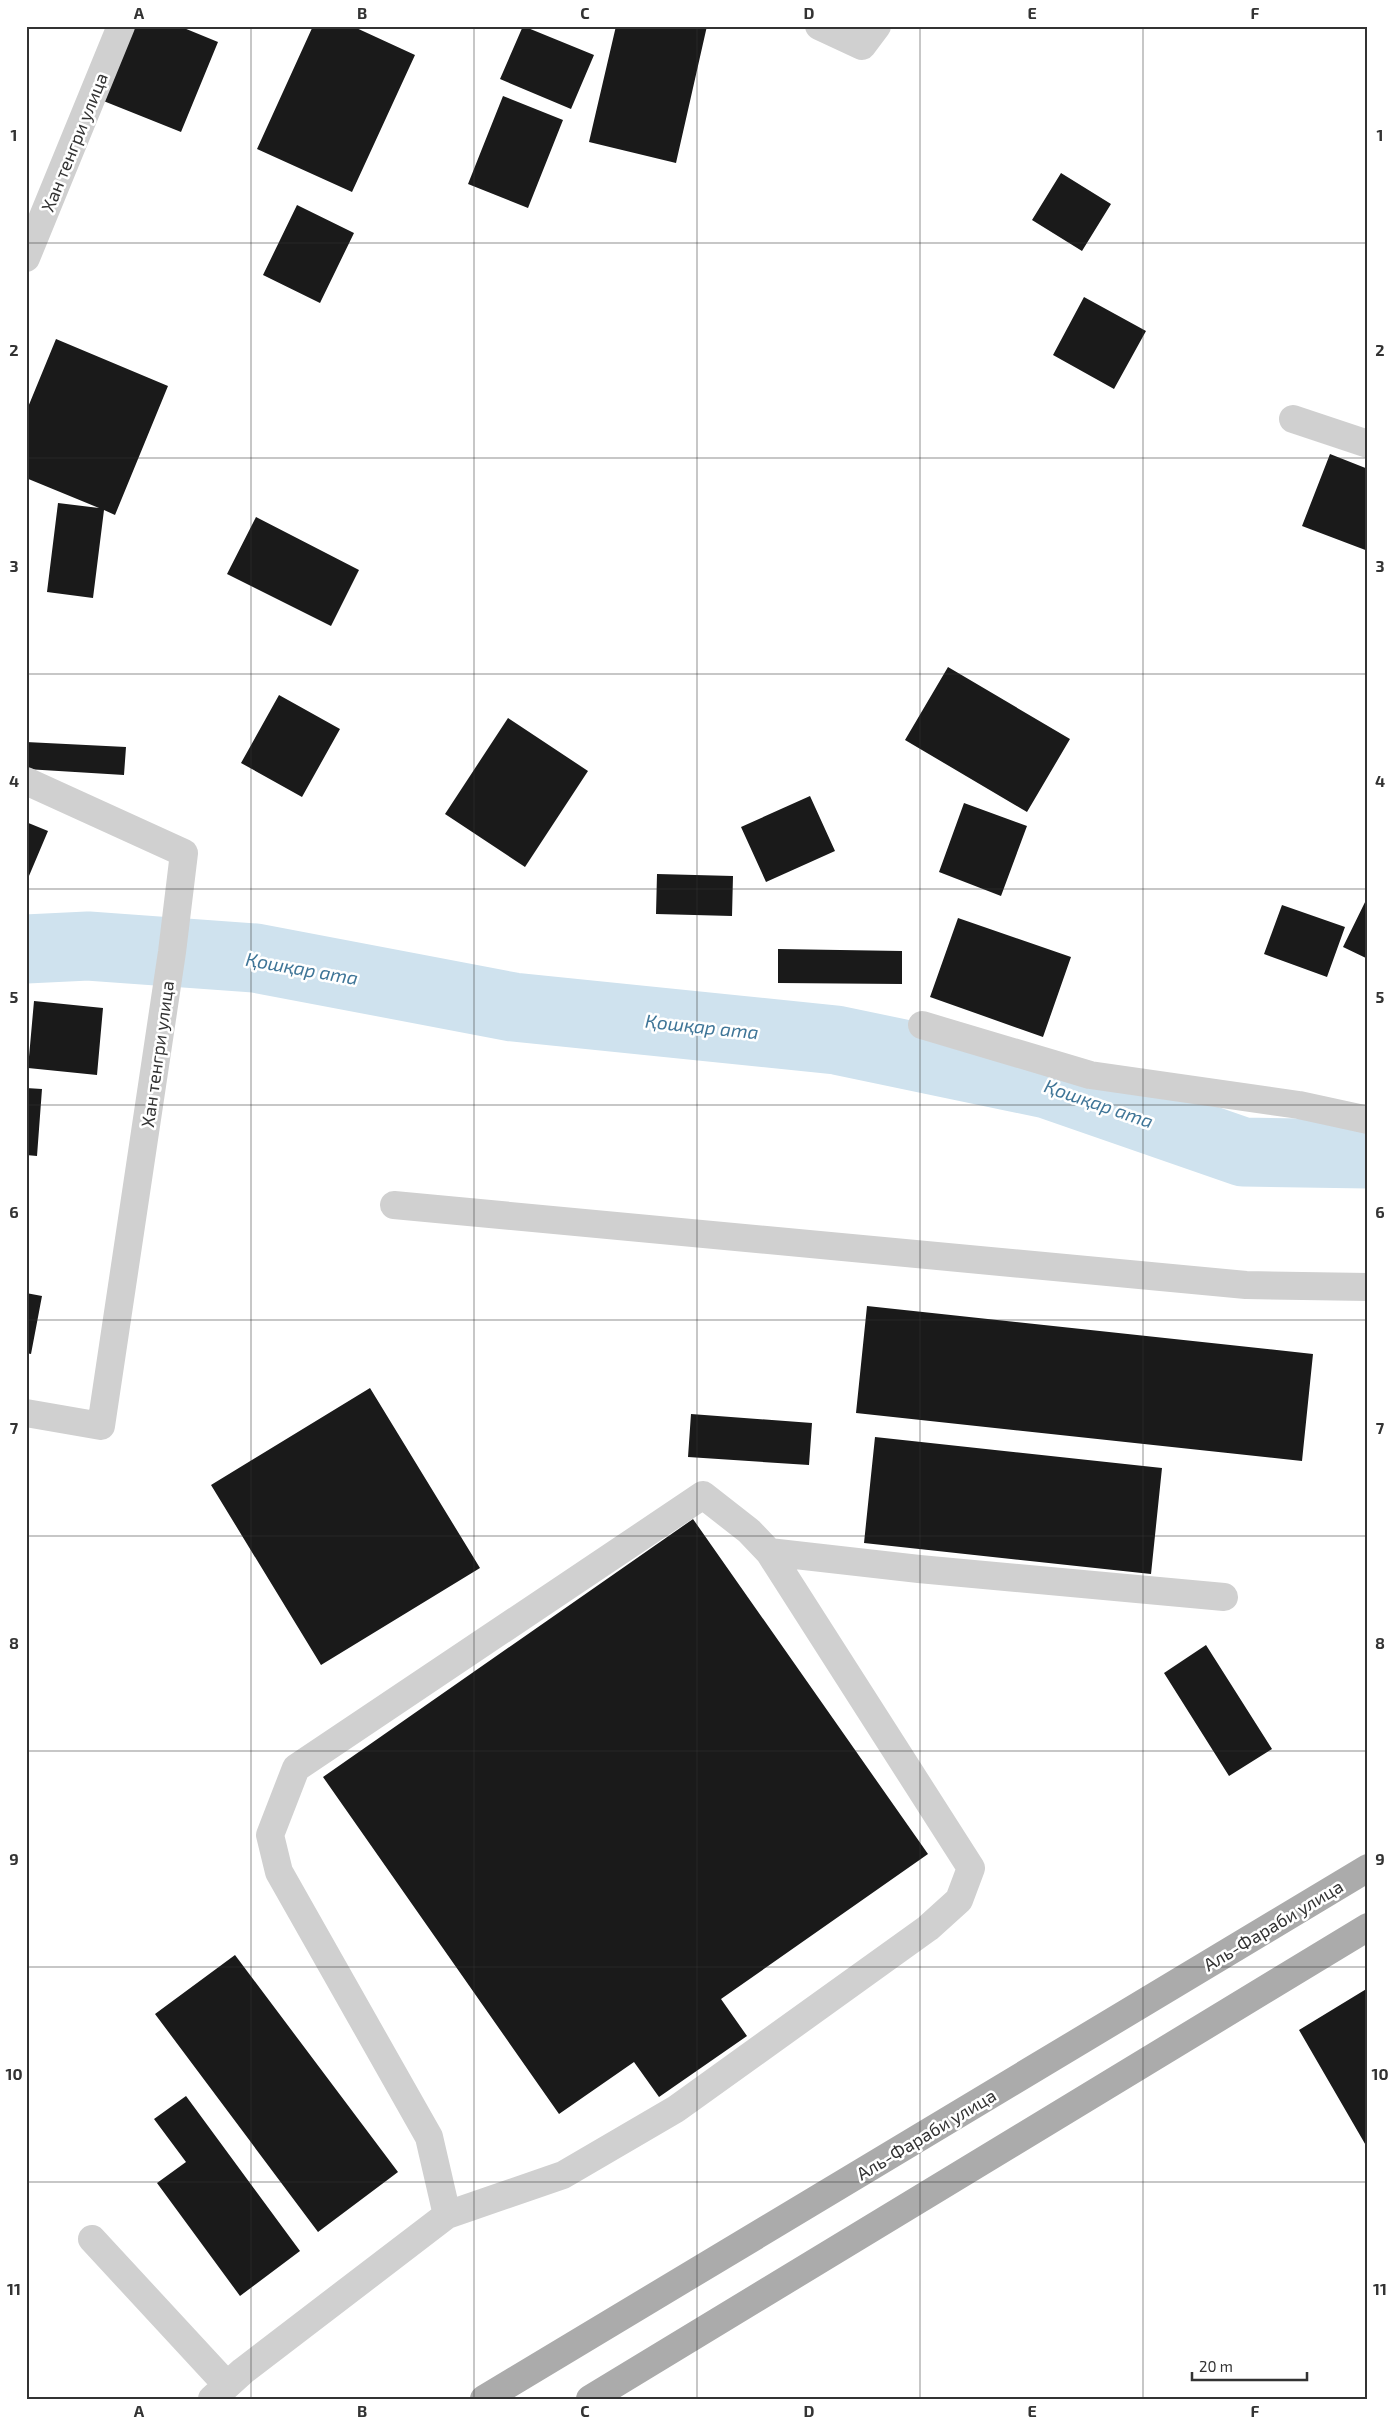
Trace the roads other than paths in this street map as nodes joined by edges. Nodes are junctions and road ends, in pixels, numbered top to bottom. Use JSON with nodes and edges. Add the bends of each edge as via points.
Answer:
{"nodes":[{"id":1,"x":121,"y":26,"type":"edge"},
{"id":2,"x":819,"y":26,"type":"edge"},
{"id":3,"x":877,"y":26,"type":"edge"},
{"id":4,"x":26,"y":258,"type":"edge"},
{"id":5,"x":1293,"y":418,"type":"dead end"},
{"id":6,"x":1368,"y":444,"type":"edge"},
{"id":7,"x":26,"y":781,"type":"edge"},
{"id":8,"x":922,"y":1025,"type":"dead end"},
{"id":9,"x":1368,"y":1120,"type":"edge"},
{"id":10,"x":394,"y":1205,"type":"dead end"},
{"id":11,"x":1368,"y":1287,"type":"edge"},
{"id":12,"x":26,"y":1413,"type":"edge"},
{"id":13,"x":770,"y":1552,"type":"junction"},
{"id":14,"x":1224,"y":1598,"type":"dead end"},
{"id":15,"x":1368,"y":1868,"type":"edge"},
{"id":16,"x":1368,"y":1927,"type":"edge"},
{"id":17,"x":447,"y":2215,"type":"junction"},
{"id":18,"x":92,"y":2239,"type":"dead end"},
{"id":19,"x":219,"y":2392,"type":"edge"},
{"id":20,"x":484,"y":2399,"type":"edge"},
{"id":21,"x":590,"y":2399,"type":"edge"}],
"edges":[{"from":1,"to":4,"type":"street","name":"Хан тенгри улица"},
{"from":2,"to":3,"type":"street","via":[[862,46]]},
{"from":5,"to":6,"type":"street"},
{"from":7,"to":12,"type":"street","name":"Хан тенгри улица","via":[[184,853],[101,1426]]},
{"from":8,"to":9,"type":"street","via":[[1090,1075],[1300,1105]]},
{"from":10,"to":11,"type":"street","via":[[1246,1285]]},
{"from":13,"to":14,"type":"street"},
{"from":13,"to":17,"type":"street","via":[[971,1868],[959,1900],[928,1928],[676,2109],[563,2175]]},
{"from":13,"to":17,"type":"street","via":[[703,1495],[296,1768],[270,1835],[279,1872],[429,2138]]},
{"from":15,"to":20,"type":"main road","name":"Аль-Фараби улица"},
{"from":16,"to":21,"type":"main road"},
{"from":17,"to":19,"type":"street"},
{"from":18,"to":19,"type":"street"}]}
